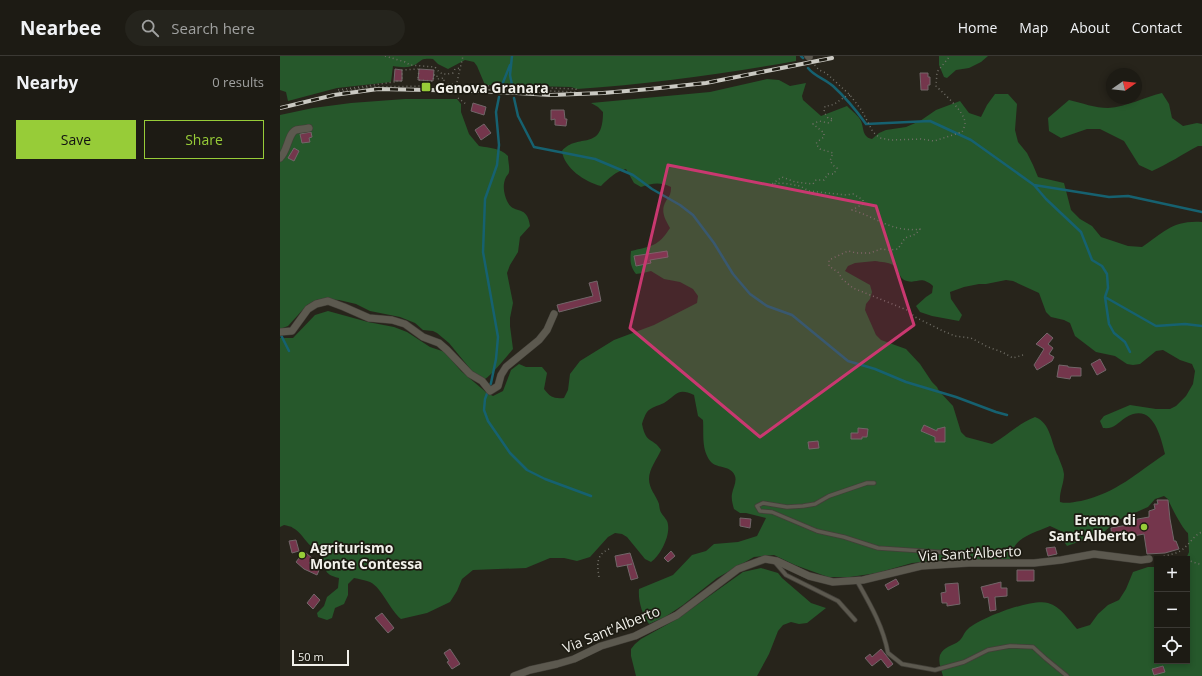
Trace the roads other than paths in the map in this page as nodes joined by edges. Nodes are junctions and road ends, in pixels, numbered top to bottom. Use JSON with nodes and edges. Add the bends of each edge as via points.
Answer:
{"nodes":[{"id":1,"x":309,"y":128,"type":"dead end"},
{"id":2,"x":280,"y":158,"type":"edge"},
{"id":3,"x":554,"y":314,"type":"dead end"},
{"id":4,"x":280,"y":332,"type":"edge"},
{"id":5,"x":874,"y":483,"type":"dead end"},
{"id":6,"x":1149,"y":559,"type":"road end"},
{"id":7,"x":774,"y":560,"type":"junction"},
{"id":8,"x":969,"y":563,"type":"junction"},
{"id":9,"x":857,"y":581,"type":"junction"},
{"id":10,"x":855,"y":620,"type":"dead end"},
{"id":11,"x":514,"y":676,"type":"edge"},
{"id":12,"x":1066,"y":676,"type":"edge"}],
"edges":[{"from":1,"to":2,"type":"street","via":[[292,133],[286,151]]},
{"from":3,"to":4,"type":"street","via":[[539,340],[506,367],[498,386],[490,391],[439,343],[423,337],[405,324],[369,318],[328,301],[308,309],[292,331]]},
{"from":5,"to":8,"type":"lane","via":[[829,496],[815,504],[787,507],[763,503],[757,506],[760,511],[772,512],[817,531],[896,550],[968,554]]},
{"from":6,"to":8,"type":"street","name":"Via Sant'Alberto","via":[[1094,554],[1034,563]]},
{"from":7,"to":9,"type":"street","name":"Via Sant'Alberto","via":[[809,576],[832,582]]},
{"from":7,"to":10,"type":"lane","via":[[786,575],[838,601]]},
{"from":7,"to":11,"type":"street","name":"Via Sant'Alberto","via":[[765,559],[738,569],[677,615],[635,636],[601,646],[574,659]]},
{"from":8,"to":9,"type":"street","name":"Via Sant'Alberto","via":[[921,566]]},
{"from":9,"to":12,"type":"lane","via":[[875,613],[888,653],[902,664],[935,670],[964,662],[988,650],[1010,646],[1033,647]]}]}
